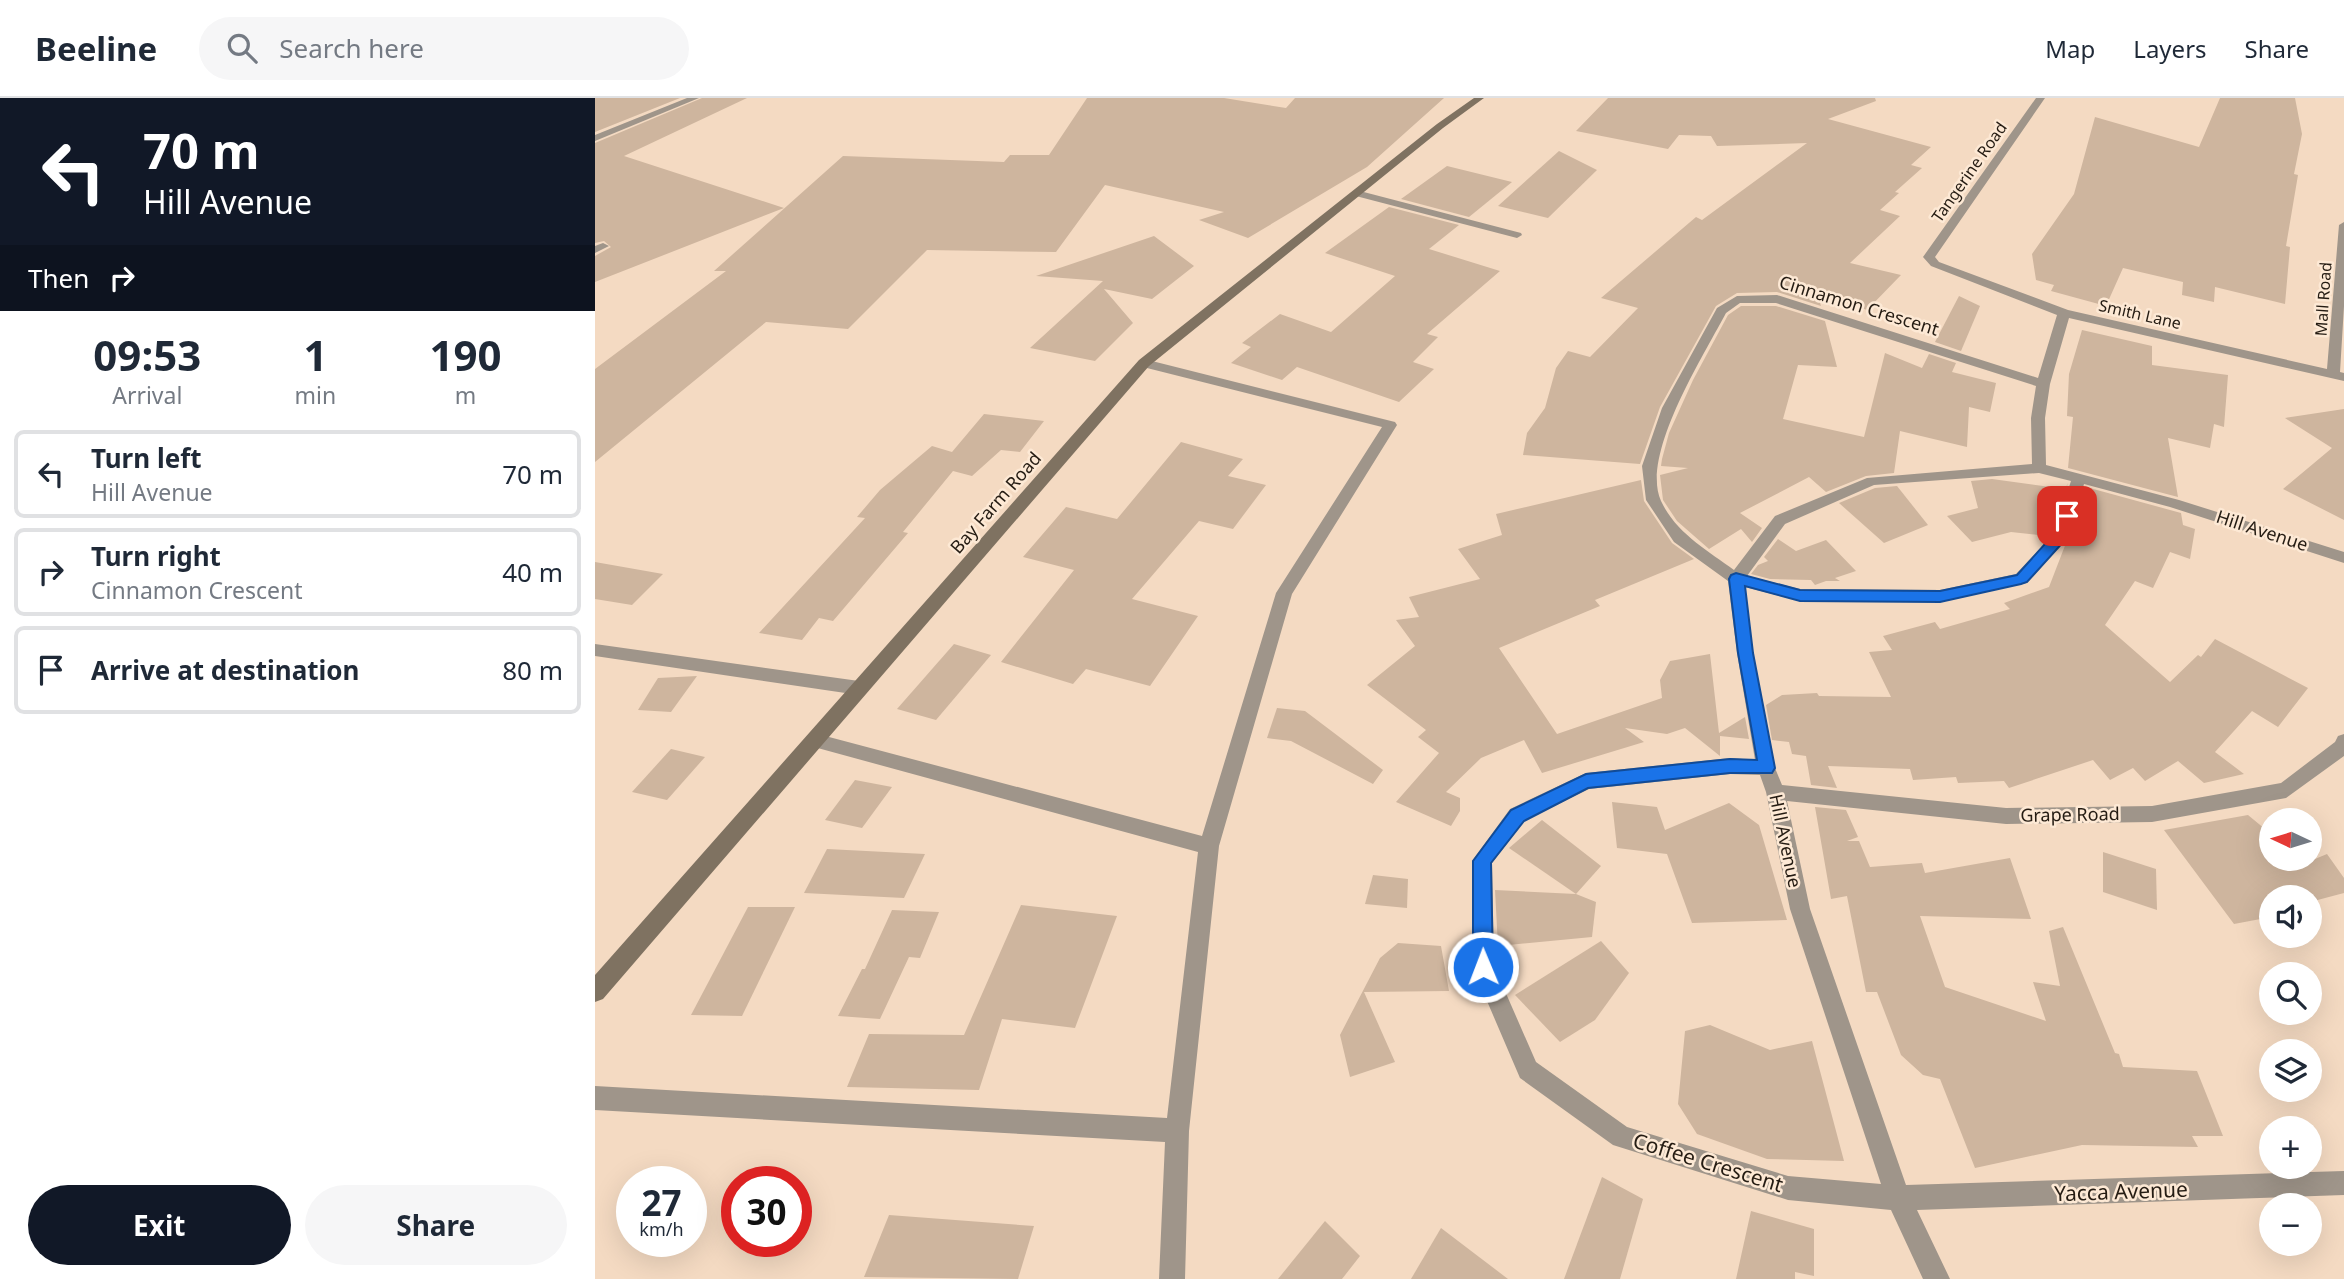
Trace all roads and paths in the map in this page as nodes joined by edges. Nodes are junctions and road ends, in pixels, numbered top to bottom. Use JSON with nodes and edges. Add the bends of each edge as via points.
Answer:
{"nodes":[{"id":1,"x":695,"y":98,"type":"edge"},
{"id":2,"x":1480,"y":98,"type":"edge"},
{"id":3,"x":2041,"y":98,"type":"edge"},
{"id":4,"x":595,"y":138,"type":"edge"},
{"id":5,"x":1356,"y":193,"type":"junction"},
{"id":6,"x":2344,"y":225,"type":"edge"},
{"id":7,"x":1517,"y":234,"type":"dead end"},
{"id":8,"x":1935,"y":264,"type":"joint"},
{"id":9,"x":2064,"y":313,"type":"junction"},
{"id":10,"x":1144,"y":363,"type":"junction"},
{"id":11,"x":2338,"y":375,"type":"edge"},
{"id":12,"x":2042,"y":384,"type":"junction"},
{"id":13,"x":2039,"y":468,"type":"junction"},
{"id":14,"x":2079,"y":477,"type":"junction"},
{"id":15,"x":2344,"y":558,"type":"edge"},
{"id":16,"x":1736,"y":579,"type":"junction"},
{"id":17,"x":595,"y":650,"type":"edge"},
{"id":18,"x":859,"y":688,"type":"junction"},
{"id":19,"x":814,"y":740,"type":"junction"},
{"id":20,"x":2344,"y":741,"type":"edge"},
{"id":21,"x":1766,"y":768,"type":"junction"},
{"id":22,"x":1776,"y":792,"type":"junction"},
{"id":23,"x":1209,"y":846,"type":"junction"},
{"id":24,"x":595,"y":991,"type":"edge"},
{"id":25,"x":595,"y":1098,"type":"edge"},
{"id":26,"x":1177,"y":1131,"type":"junction"},
{"id":27,"x":2344,"y":1183,"type":"edge"},
{"id":28,"x":1898,"y":1198,"type":"junction"},
{"id":29,"x":1172,"y":1279,"type":"edge"},
{"id":30,"x":1937,"y":1279,"type":"edge"}],
"edges":[{"from":1,"to":4,"type":"street"},
{"from":2,"to":5,"type":"street","name":"Bay Farm Road"},
{"from":3,"to":8,"type":"street","name":"Tangerine Road","via":[[1929,257]]},
{"from":5,"to":7,"type":"street"},
{"from":5,"to":10,"type":"street","name":"Bay Farm Road"},
{"from":6,"to":11,"type":"street","name":"Mall Road"},
{"from":8,"to":9,"type":"street","name":"Smith Lane"},
{"from":9,"to":11,"type":"street","name":"Smith Lane"},
{"from":9,"to":12,"type":"street"},
{"from":10,"to":18,"type":"street","name":"Bay Farm Road"},
{"from":10,"to":23,"type":"street","via":[[1390,425],[1284,593]]},
{"from":12,"to":13,"type":"street"},
{"from":12,"to":16,"type":"street","name":"Cinnamon Crescent","via":[[1777,299],[1737,300],[1721,311],[1669,408],[1649,466],[1653,500],[1679,538]]},
{"from":13,"to":14,"type":"street","name":"Hill Avenue"},
{"from":13,"to":16,"type":"street","name":"Hill Avenue","via":[[1871,481],[1780,520]]},
{"from":14,"to":15,"type":"street","name":"Hill Avenue"},
{"from":14,"to":16,"type":"street","name":"Cinnamon Crescent","via":[[2061,536],[2021,579],[1940,596],[1800,595]]},
{"from":16,"to":21,"type":"street","name":"Hill Avenue"},
{"from":17,"to":18,"type":"street"},
{"from":18,"to":19,"type":"street","name":"Bay Farm Road"},
{"from":19,"to":23,"type":"street"},
{"from":19,"to":24,"type":"street","name":"Bay Farm Road"},
{"from":20,"to":22,"type":"street","name":"Grape Road","via":[[2285,790],[2152,814],[2006,816]]},
{"from":21,"to":22,"type":"street","name":"Hill Avenue"},
{"from":21,"to":28,"type":"street","name":"Coffee Crescent","via":[[1730,766],[1586,781],[1517,815],[1482,861],[1483,967],[1528,1070],[1621,1138],[1788,1188]]},
{"from":22,"to":28,"type":"street","name":"Hill Avenue","via":[[1800,909]]},
{"from":23,"to":26,"type":"street"},
{"from":25,"to":26,"type":"street"},
{"from":26,"to":29,"type":"street"},
{"from":27,"to":28,"type":"street","name":"Yacca Avenue"},
{"from":28,"to":30,"type":"street","name":"Hill Avenue"}]}
